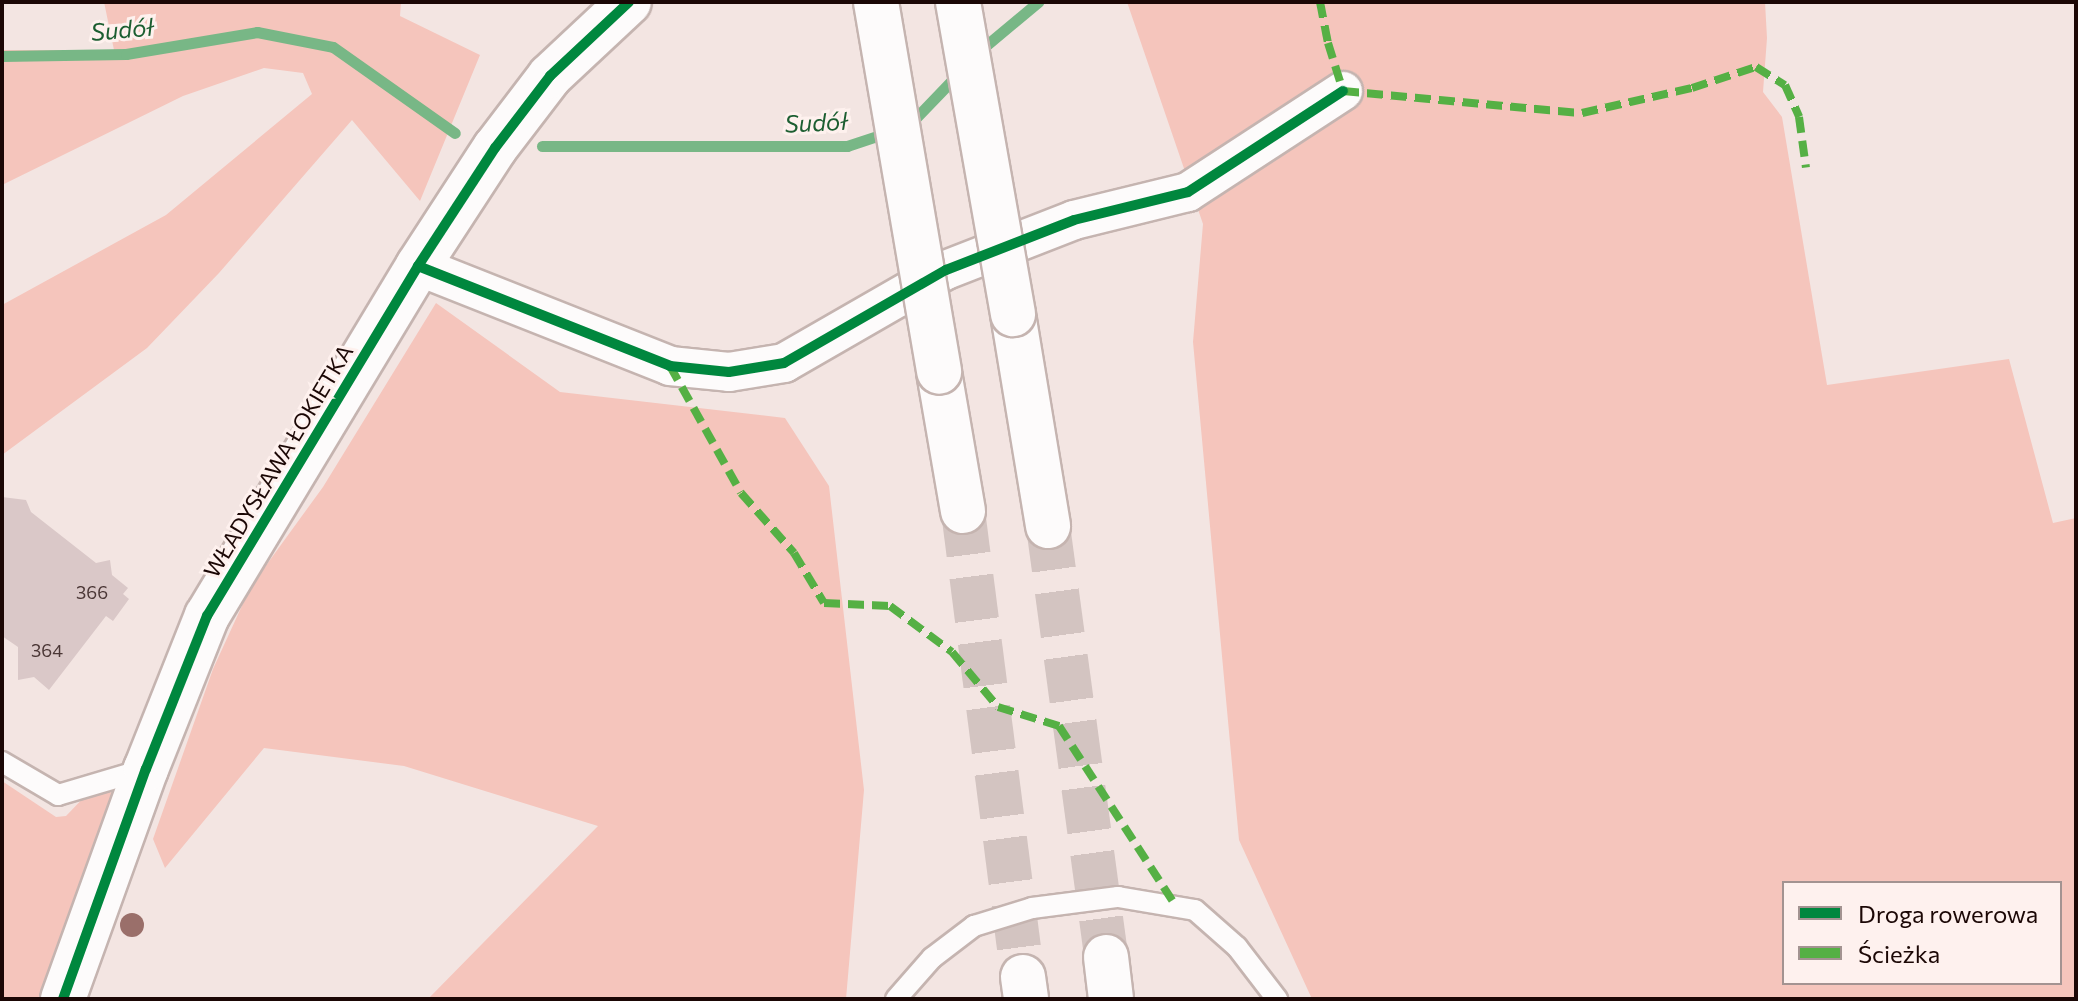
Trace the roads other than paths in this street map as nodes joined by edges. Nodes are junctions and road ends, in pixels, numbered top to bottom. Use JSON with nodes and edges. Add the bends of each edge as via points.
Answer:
{"nodes":[{"id":1,"x":629,"y":2,"type":"edge"},
{"id":2,"x":876,"y":2,"type":"edge"},
{"id":3,"x":958,"y":2,"type":"edge"},
{"id":4,"x":1343,"y":91,"type":"dead end"},
{"id":5,"x":418,"y":266,"type":"junction"},
{"id":6,"x":963,"y":511,"type":"tunnel mouth"},
{"id":7,"x":1048,"y":526,"type":"tunnel mouth"},
{"id":8,"x":2,"y":762,"type":"edge"},
{"id":9,"x":146,"y":769,"type":"junction"},
{"id":10,"x":63,"y":999,"type":"edge"},
{"id":11,"x":896,"y":999,"type":"edge"},
{"id":12,"x":1277,"y":999,"type":"edge"}],
"edges":[{"from":1,"to":5,"type":"main road","name":"WŁADYSŁAWA ŁOKIETKA","via":[[550,76],[495,148]]},
{"from":2,"to":6,"type":"main road","bridge":true},
{"from":3,"to":7,"type":"main road","bridge":true},
{"from":4,"to":5,"type":"street","via":[[1188,192],[1074,220],[946,270],[784,363],[729,372],[670,366]]},
{"from":5,"to":9,"type":"main road","name":"WŁADYSŁAWA ŁOKIETKA","via":[[207,616]]},
{"from":8,"to":9,"type":"lane","via":[[58,795]]},
{"from":9,"to":10,"type":"main road","name":"WŁADYSŁAWA ŁOKIETKA"},
{"from":11,"to":12,"type":"lane","via":[[932,958],[974,926],[1032,908],[1118,897],[1195,910],[1237,947]]}]}
